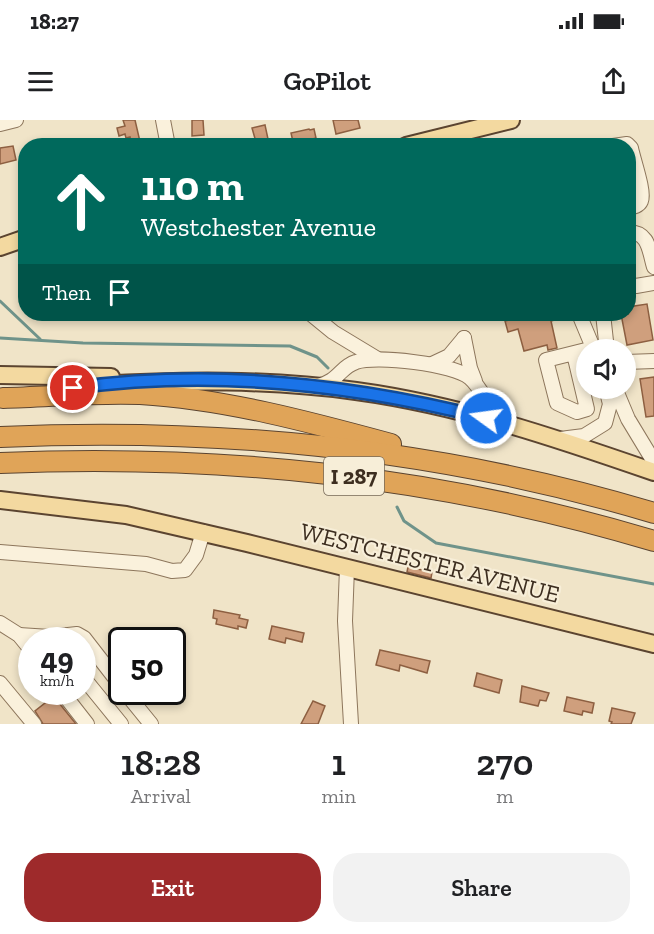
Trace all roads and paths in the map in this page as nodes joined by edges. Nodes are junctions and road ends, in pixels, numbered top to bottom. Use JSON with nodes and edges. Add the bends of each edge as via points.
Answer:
{"nodes":[{"id":1,"x":14,"y":120,"type":"edge"},
{"id":2,"x":163,"y":120,"type":"edge"},
{"id":3,"x":506,"y":121,"type":"edge"},
{"id":4,"x":0,"y":124,"type":"edge"},
{"id":5,"x":166,"y":138,"type":"edge"},
{"id":6,"x":438,"y":138,"type":"edge"},
{"id":7,"x":636,"y":192,"type":"edge"},
{"id":8,"x":636,"y":207,"type":"edge"},
{"id":9,"x":636,"y":233,"type":"edge"},
{"id":10,"x":18,"y":241,"type":"edge"},
{"id":11,"x":0,"y":247,"type":"edge"},
{"id":12,"x":654,"y":267,"type":"edge"},
{"id":13,"x":654,"y":283,"type":"edge"},
{"id":14,"x":636,"y":286,"type":"edge"},
{"id":15,"x":320,"y":321,"type":"edge"},
{"id":16,"x":581,"y":321,"type":"edge"},
{"id":17,"x":604,"y":321,"type":"edge"},
{"id":18,"x":344,"y":339,"type":"junction"},
{"id":19,"x":585,"y":339,"type":"edge"},
{"id":20,"x":606,"y":339,"type":"edge"},
{"id":21,"x":588,"y":350,"type":"edge"},
{"id":22,"x":381,"y":359,"type":"junction"},
{"id":23,"x":654,"y":361,"type":"edge"},
{"id":24,"x":636,"y":362,"type":"edge"},
{"id":25,"x":429,"y":365,"type":"junction"},
{"id":26,"x":348,"y":366,"type":"junction"},
{"id":27,"x":0,"y":375,"type":"edge"},
{"id":28,"x":169,"y":381,"type":"junction"},
{"id":29,"x":477,"y":386,"type":"junction"},
{"id":30,"x":315,"y":387,"type":"junction"},
{"id":31,"x":1,"y":398,"type":"edge"},
{"id":32,"x":609,"y":399,"type":"edge"},
{"id":33,"x":620,"y":399,"type":"edge"},
{"id":34,"x":503,"y":422,"type":"junction"},
{"id":35,"x":0,"y":437,"type":"edge"},
{"id":36,"x":558,"y":439,"type":"junction"},
{"id":37,"x":47,"y":461,"type":"junction"},
{"id":38,"x":654,"y":462,"type":"edge"},
{"id":39,"x":0,"y":463,"type":"edge"},
{"id":40,"x":0,"y":468,"type":"edge"},
{"id":41,"x":489,"y":471,"type":"junction"},
{"id":42,"x":654,"y":472,"type":"edge"},
{"id":43,"x":0,"y":500,"type":"edge"},
{"id":44,"x":0,"y":512,"type":"edge"},
{"id":45,"x":654,"y":513,"type":"edge"},
{"id":46,"x":199,"y":531,"type":"junction"},
{"id":47,"x":654,"y":541,"type":"edge"},
{"id":48,"x":0,"y":552,"type":"edge"},
{"id":49,"x":347,"y":567,"type":"junction"},
{"id":50,"x":0,"y":623,"type":"edge"},
{"id":51,"x":18,"y":634,"type":"edge"},
{"id":52,"x":654,"y":644,"type":"edge"},
{"id":53,"x":96,"y":653,"type":"edge"},
{"id":54,"x":108,"y":669,"type":"edge"},
{"id":55,"x":0,"y":682,"type":"edge"},
{"id":56,"x":96,"y":693,"type":"edge"},
{"id":57,"x":72,"y":705,"type":"edge"},
{"id":58,"x":136,"y":705,"type":"edge"},
{"id":59,"x":34,"y":724,"type":"edge"},
{"id":60,"x":87,"y":724,"type":"edge"},
{"id":61,"x":121,"y":724,"type":"edge"},
{"id":62,"x":151,"y":724,"type":"edge"},
{"id":63,"x":351,"y":724,"type":"edge"}],
"edges":[{"from":1,"to":4,"type":"street"},
{"from":2,"to":5,"type":"street"},
{"from":3,"to":6,"type":"main road"},
{"from":7,"to":8,"type":"street","via":[[641,201]]},
{"from":9,"to":12,"type":"street","via":[[646,237]]},
{"from":10,"to":11,"type":"main road"},
{"from":13,"to":14,"type":"street"},
{"from":15,"to":18,"type":"street"},
{"from":16,"to":19,"type":"street"},
{"from":17,"to":20,"type":"street"},
{"from":18,"to":22,"type":"street"},
{"from":18,"to":26,"type":"street","via":[[351,357]]},
{"from":21,"to":21,"type":"street","via":[[546,360],[557,403],[577,412],[587,409]]},
{"from":22,"to":25,"type":"street"},
{"from":22,"to":26,"type":"street","via":[[364,359]]},
{"from":23,"to":24,"type":"street"},
{"from":25,"to":29,"type":"street","via":[[459,371]]},
{"from":25,"to":29,"type":"street","via":[[449,356],[464,338]]},
{"from":26,"to":30,"type":"street","via":[[332,382]]},
{"from":27,"to":28,"type":"main road"},
{"from":28,"to":30,"type":"main road"},
{"from":28,"to":31,"type":"main road","via":[[96,385]]},
{"from":29,"to":34,"type":"street"},
{"from":30,"to":34,"type":"main road","via":[[412,401]]},
{"from":31,"to":41,"type":"highway","via":[[138,394],[197,400],[337,429]]},
{"from":32,"to":36,"type":"street","via":[[605,423],[584,436]]},
{"from":33,"to":38,"type":"street"},
{"from":34,"to":36,"type":"main road"},
{"from":35,"to":41,"type":"highway","number":"I 287","via":[[128,434],[240,438],[342,448]]},
{"from":36,"to":42,"type":"main road"},
{"from":37,"to":39,"type":"highway","number":"I 287"},
{"from":37,"to":40,"type":"highway"},
{"from":37,"to":47,"type":"highway","number":"I 287","via":[[191,462],[366,478],[484,498]]},
{"from":41,"to":45,"type":"highway","number":"I 287"},
{"from":43,"to":46,"type":"main road","via":[[126,515]]},
{"from":44,"to":46,"type":"main road","via":[[82,516]]},
{"from":46,"to":48,"type":"street","via":[[196,555],[185,570]]},
{"from":46,"to":49,"type":"main road","name":"WESTCHESTER AVENUE"},
{"from":49,"to":52,"type":"main road","name":"WESTCHESTER AVENUE"},
{"from":49,"to":63,"type":"street","via":[[345,621]]},
{"from":50,"to":51,"type":"street"},
{"from":53,"to":54,"type":"street"},
{"from":55,"to":59,"type":"street"},
{"from":56,"to":61,"type":"street"},
{"from":57,"to":60,"type":"street"},
{"from":58,"to":62,"type":"street"}]}
